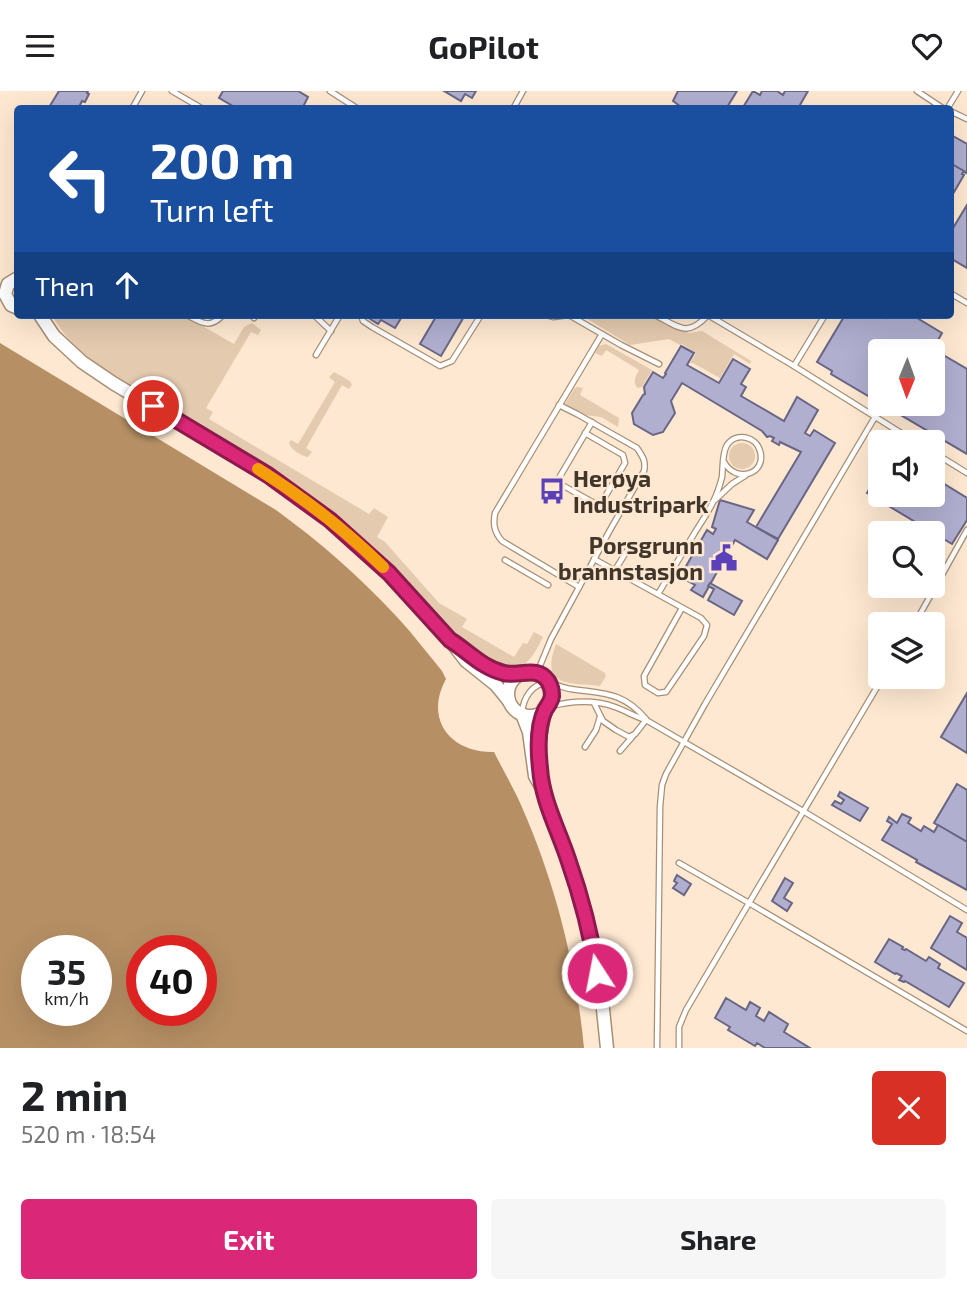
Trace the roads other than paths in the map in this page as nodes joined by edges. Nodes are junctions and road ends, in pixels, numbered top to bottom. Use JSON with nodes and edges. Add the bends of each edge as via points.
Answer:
{"nodes":[{"id":1,"x":172,"y":91,"type":"edge"},
{"id":2,"x":330,"y":91,"type":"edge"},
{"id":3,"x":917,"y":91,"type":"edge"},
{"id":4,"x":196,"y":105,"type":"edge"},
{"id":5,"x":352,"y":105,"type":"edge"},
{"id":6,"x":940,"y":105,"type":"edge"},
{"id":7,"x":14,"y":280,"type":"edge"},
{"id":8,"x":3,"y":294,"type":"edge"},
{"id":9,"x":43,"y":319,"type":"edge"},
{"id":10,"x":195,"y":319,"type":"edge"},
{"id":11,"x":220,"y":319,"type":"edge"},
{"id":12,"x":318,"y":319,"type":"edge"},
{"id":13,"x":338,"y":319,"type":"edge"},
{"id":14,"x":362,"y":319,"type":"edge"},
{"id":15,"x":478,"y":319,"type":"edge"},
{"id":16,"x":576,"y":319,"type":"edge"},
{"id":17,"x":664,"y":319,"type":"edge"},
{"id":18,"x":704,"y":319,"type":"edge"},
{"id":19,"x":715,"y":319,"type":"edge"},
{"id":20,"x":823,"y":319,"type":"edge"},
{"id":21,"x":331,"y":331,"type":"junction"},
{"id":22,"x":602,"y":334,"type":"junction"},
{"id":23,"x":316,"y":355,"type":"dead end"},
{"id":24,"x":659,"y":363,"type":"dead end"},
{"id":25,"x":794,"y":366,"type":"junction"},
{"id":26,"x":559,"y":405,"type":"junction"},
{"id":27,"x":868,"y":413,"type":"edge"},
{"id":28,"x":874,"y":417,"type":"joint"},
{"id":29,"x":592,"y":422,"type":"junction"},
{"id":30,"x":896,"y":430,"type":"edge"},
{"id":31,"x":585,"y":433,"type":"junction"},
{"id":32,"x":945,"y":459,"type":"edge"},
{"id":33,"x":724,"y":462,"type":"junction"},
{"id":34,"x":967,"y":473,"type":"edge"},
{"id":35,"x":746,"y":475,"type":"junction"},
{"id":36,"x":712,"y":503,"type":"junction"},
{"id":37,"x":967,"y":530,"type":"edge"},
{"id":38,"x":629,"y":546,"type":"dead end"},
{"id":39,"x":594,"y":559,"type":"junction"},
{"id":40,"x":505,"y":560,"type":"dead end"},
{"id":41,"x":615,"y":570,"type":"junction"},
{"id":42,"x":548,"y":585,"type":"dead end"},
{"id":43,"x":579,"y":587,"type":"junction"},
{"id":44,"x":658,"y":594,"type":"junction"},
{"id":45,"x":682,"y":608,"type":"junction"},
{"id":46,"x":921,"y":612,"type":"edge"},
{"id":47,"x":450,"y":640,"type":"junction"},
{"id":48,"x":537,"y":673,"type":"junction"},
{"id":49,"x":518,"y":675,"type":"junction"},
{"id":50,"x":550,"y":683,"type":"junction"},
{"id":51,"x":876,"y":689,"type":"edge"},
{"id":52,"x":509,"y":701,"type":"junction"},
{"id":53,"x":593,"y":703,"type":"junction"},
{"id":54,"x":547,"y":709,"type":"junction"},
{"id":55,"x":522,"y":715,"type":"junction"},
{"id":56,"x":600,"y":716,"type":"junction"},
{"id":57,"x":646,"y":720,"type":"junction"},
{"id":58,"x":633,"y":736,"type":"junction"},
{"id":59,"x":683,"y":741,"type":"junction"},
{"id":60,"x":585,"y":747,"type":"dead end"},
{"id":61,"x":620,"y":751,"type":"dead end"},
{"id":62,"x":542,"y":787,"type":"junction"},
{"id":63,"x":803,"y":811,"type":"junction"},
{"id":64,"x":679,"y":863,"type":"dead end"},
{"id":65,"x":749,"y":903,"type":"junction"},
{"id":66,"x":967,"y":910,"type":"edge"},
{"id":67,"x":967,"y":1031,"type":"edge"},
{"id":68,"x":607,"y":1048,"type":"edge"},
{"id":69,"x":657,"y":1048,"type":"edge"},
{"id":70,"x":679,"y":1048,"type":"edge"}],
"edges":[{"from":1,"to":4,"type":"lane"},
{"from":2,"to":5,"type":"lane"},
{"from":3,"to":6,"type":"lane"},
{"from":7,"to":8,"type":"street"},
{"from":9,"to":47,"type":"street","via":[[82,362],[268,475],[330,520],[389,573]]},
{"from":10,"to":11,"type":"lane","via":[[205,324]]},
{"from":12,"to":21,"type":"lane"},
{"from":13,"to":21,"type":"lane"},
{"from":14,"to":15,"type":"lane","via":[[440,366],[452,361]]},
{"from":16,"to":22,"type":"lane"},
{"from":17,"to":18,"type":"lane","via":[[692,329]]},
{"from":19,"to":25,"type":"lane"},
{"from":20,"to":25,"type":"lane"},
{"from":21,"to":23,"type":"lane"},
{"from":22,"to":24,"type":"lane"},
{"from":22,"to":26,"type":"lane"},
{"from":25,"to":27,"type":"lane"},
{"from":26,"to":29,"type":"lane"},
{"from":26,"to":43,"type":"lane","via":[[495,513],[494,526],[502,541]]},
{"from":28,"to":30,"type":"lane"},
{"from":28,"to":59,"type":"lane"},
{"from":29,"to":31,"type":"lane"},
{"from":29,"to":39,"type":"lane","via":[[637,448],[645,464]]},
{"from":31,"to":31,"type":"lane","via":[[559,481],[597,504],[625,459]]},
{"from":32,"to":34,"type":"lane"},
{"from":33,"to":35,"type":"lane","via":[[733,473]]},
{"from":33,"to":35,"type":"lane","via":[[725,448],[735,438],[754,441],[761,461]]},
{"from":33,"to":36,"type":"lane"},
{"from":35,"to":36,"type":"lane"},
{"from":36,"to":44,"type":"lane"},
{"from":37,"to":46,"type":"lane"},
{"from":38,"to":41,"type":"lane"},
{"from":39,"to":41,"type":"lane"},
{"from":39,"to":43,"type":"lane"},
{"from":40,"to":42,"type":"lane"},
{"from":41,"to":44,"type":"lane"},
{"from":43,"to":48,"type":"lane"},
{"from":44,"to":45,"type":"lane"},
{"from":45,"to":45,"type":"lane","via":[[701,618],[707,628],[666,692],[658,693],[645,685],[644,676]]},
{"from":47,"to":49,"type":"street","via":[[491,669]]},
{"from":47,"to":52,"type":"street"},
{"from":48,"to":49,"type":"street"},
{"from":48,"to":50,"type":"street"},
{"from":49,"to":52,"type":"street","via":[[509,686]]},
{"from":50,"to":54,"type":"street","via":[[552,700]]},
{"from":50,"to":55,"type":"lane","via":[[537,685],[530,692]]},
{"from":50,"to":57,"type":"lane","via":[[617,697],[636,707]]},
{"from":51,"to":63,"type":"lane"},
{"from":52,"to":55,"type":"street"},
{"from":53,"to":54,"type":"lane","via":[[568,702]]},
{"from":53,"to":56,"type":"lane"},
{"from":53,"to":57,"type":"lane"},
{"from":54,"to":55,"type":"street","via":[[534,716]]},
{"from":54,"to":62,"type":"street","via":[[539,743]]},
{"from":55,"to":62,"type":"street","via":[[535,776]]},
{"from":56,"to":58,"type":"lane","via":[[615,730]]},
{"from":56,"to":60,"type":"lane"},
{"from":57,"to":58,"type":"lane"},
{"from":57,"to":59,"type":"lane"},
{"from":58,"to":61,"type":"lane"},
{"from":59,"to":63,"type":"lane"},
{"from":59,"to":69,"type":"lane","via":[[661,794]]},
{"from":62,"to":68,"type":"street","via":[[586,917]]},
{"from":63,"to":65,"type":"lane"},
{"from":63,"to":66,"type":"lane"},
{"from":64,"to":65,"type":"lane"},
{"from":65,"to":67,"type":"lane"},
{"from":65,"to":70,"type":"lane","via":[[686,1010],[679,1027]]}]}
